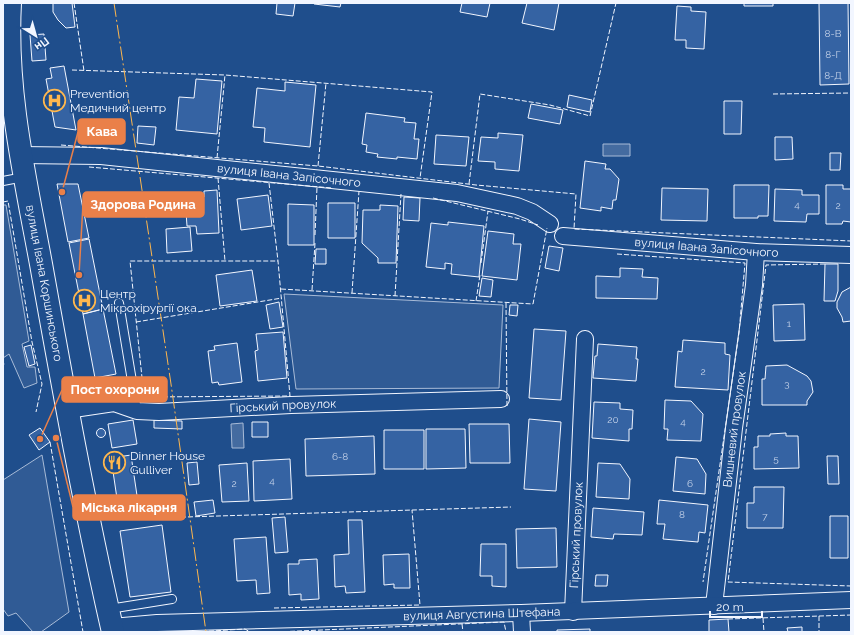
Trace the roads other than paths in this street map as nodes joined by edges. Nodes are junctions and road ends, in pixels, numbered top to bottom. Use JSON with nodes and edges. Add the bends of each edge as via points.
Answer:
{"nodes":[{"id":1,"x":10,"y":3,"type":"edge"},
{"id":2,"x":21,"y":155,"type":"junction"},
{"id":3,"x":25,"y":176,"type":"junction"},
{"id":4,"x":3,"y":181,"type":"edge"},
{"id":5,"x":550,"y":224,"type":"dead end"},
{"id":6,"x":562,"y":236,"type":"dead end"},
{"id":7,"x":756,"y":252,"type":"junction"},
{"id":8,"x":851,"y":255,"type":"edge"},
{"id":9,"x":119,"y":303,"type":"dead end"},
{"id":10,"x":585,"y":339,"type":"dead end"},
{"id":11,"x":501,"y":399,"type":"dead end"},
{"id":12,"x":67,"y":410,"type":"junction"},
{"id":13,"x":137,"y":411,"type":"junction"},
{"id":14,"x":172,"y":599,"type":"dead end"},
{"id":15,"x":851,"y":600,"type":"edge"},
{"id":16,"x":714,"y":606,"type":"junction"},
{"id":17,"x":572,"y":612,"type":"junction"},
{"id":18,"x":521,"y":613,"type":"junction"},
{"id":19,"x":111,"y":622,"type":"edge"},
{"id":20,"x":522,"y":632,"type":"edge"}],
"edges":[{"from":1,"to":2,"type":"street","name":"вулиця Івана Коршинського","via":[[13,128]]},
{"from":2,"to":3,"type":"street","name":"вулиця Івана Коршинського"},
{"from":2,"to":5,"type":"street","name":"вулиця Івана Запісочного","via":[[101,156],[457,193],[517,206]]},
{"from":3,"to":4,"type":"lane"},
{"from":3,"to":12,"type":"street","name":"вулиця Івана Коршинського"},
{"from":6,"to":7,"type":"street","name":"вулиця Івана Запісочного"},
{"from":7,"to":8,"type":"street","name":"вулиця Івана Запісочного"},
{"from":7,"to":16,"type":"street","name":"Вишневий провулок"},
{"from":9,"to":13,"type":"lane"},
{"from":10,"to":17,"type":"street","name":"Гірський провулок"},
{"from":11,"to":13,"type":"street","name":"Гірський провулок"},
{"from":12,"to":13,"type":"street","name":"Гірський провулок","via":[[114,403]]},
{"from":12,"to":19,"type":"street","name":"вулиця Івана Коршинського"},
{"from":14,"to":19,"type":"lane"},
{"from":15,"to":16,"type":"street","name":"вулиця Августина Штефана"},
{"from":16,"to":17,"type":"street","name":"вулиця Августина Штефана"},
{"from":17,"to":18,"type":"street","name":"вулиця Августина Штефана"},
{"from":18,"to":19,"type":"street","name":"вулиця Августина Штефана"},
{"from":18,"to":20,"type":"street"}]}
